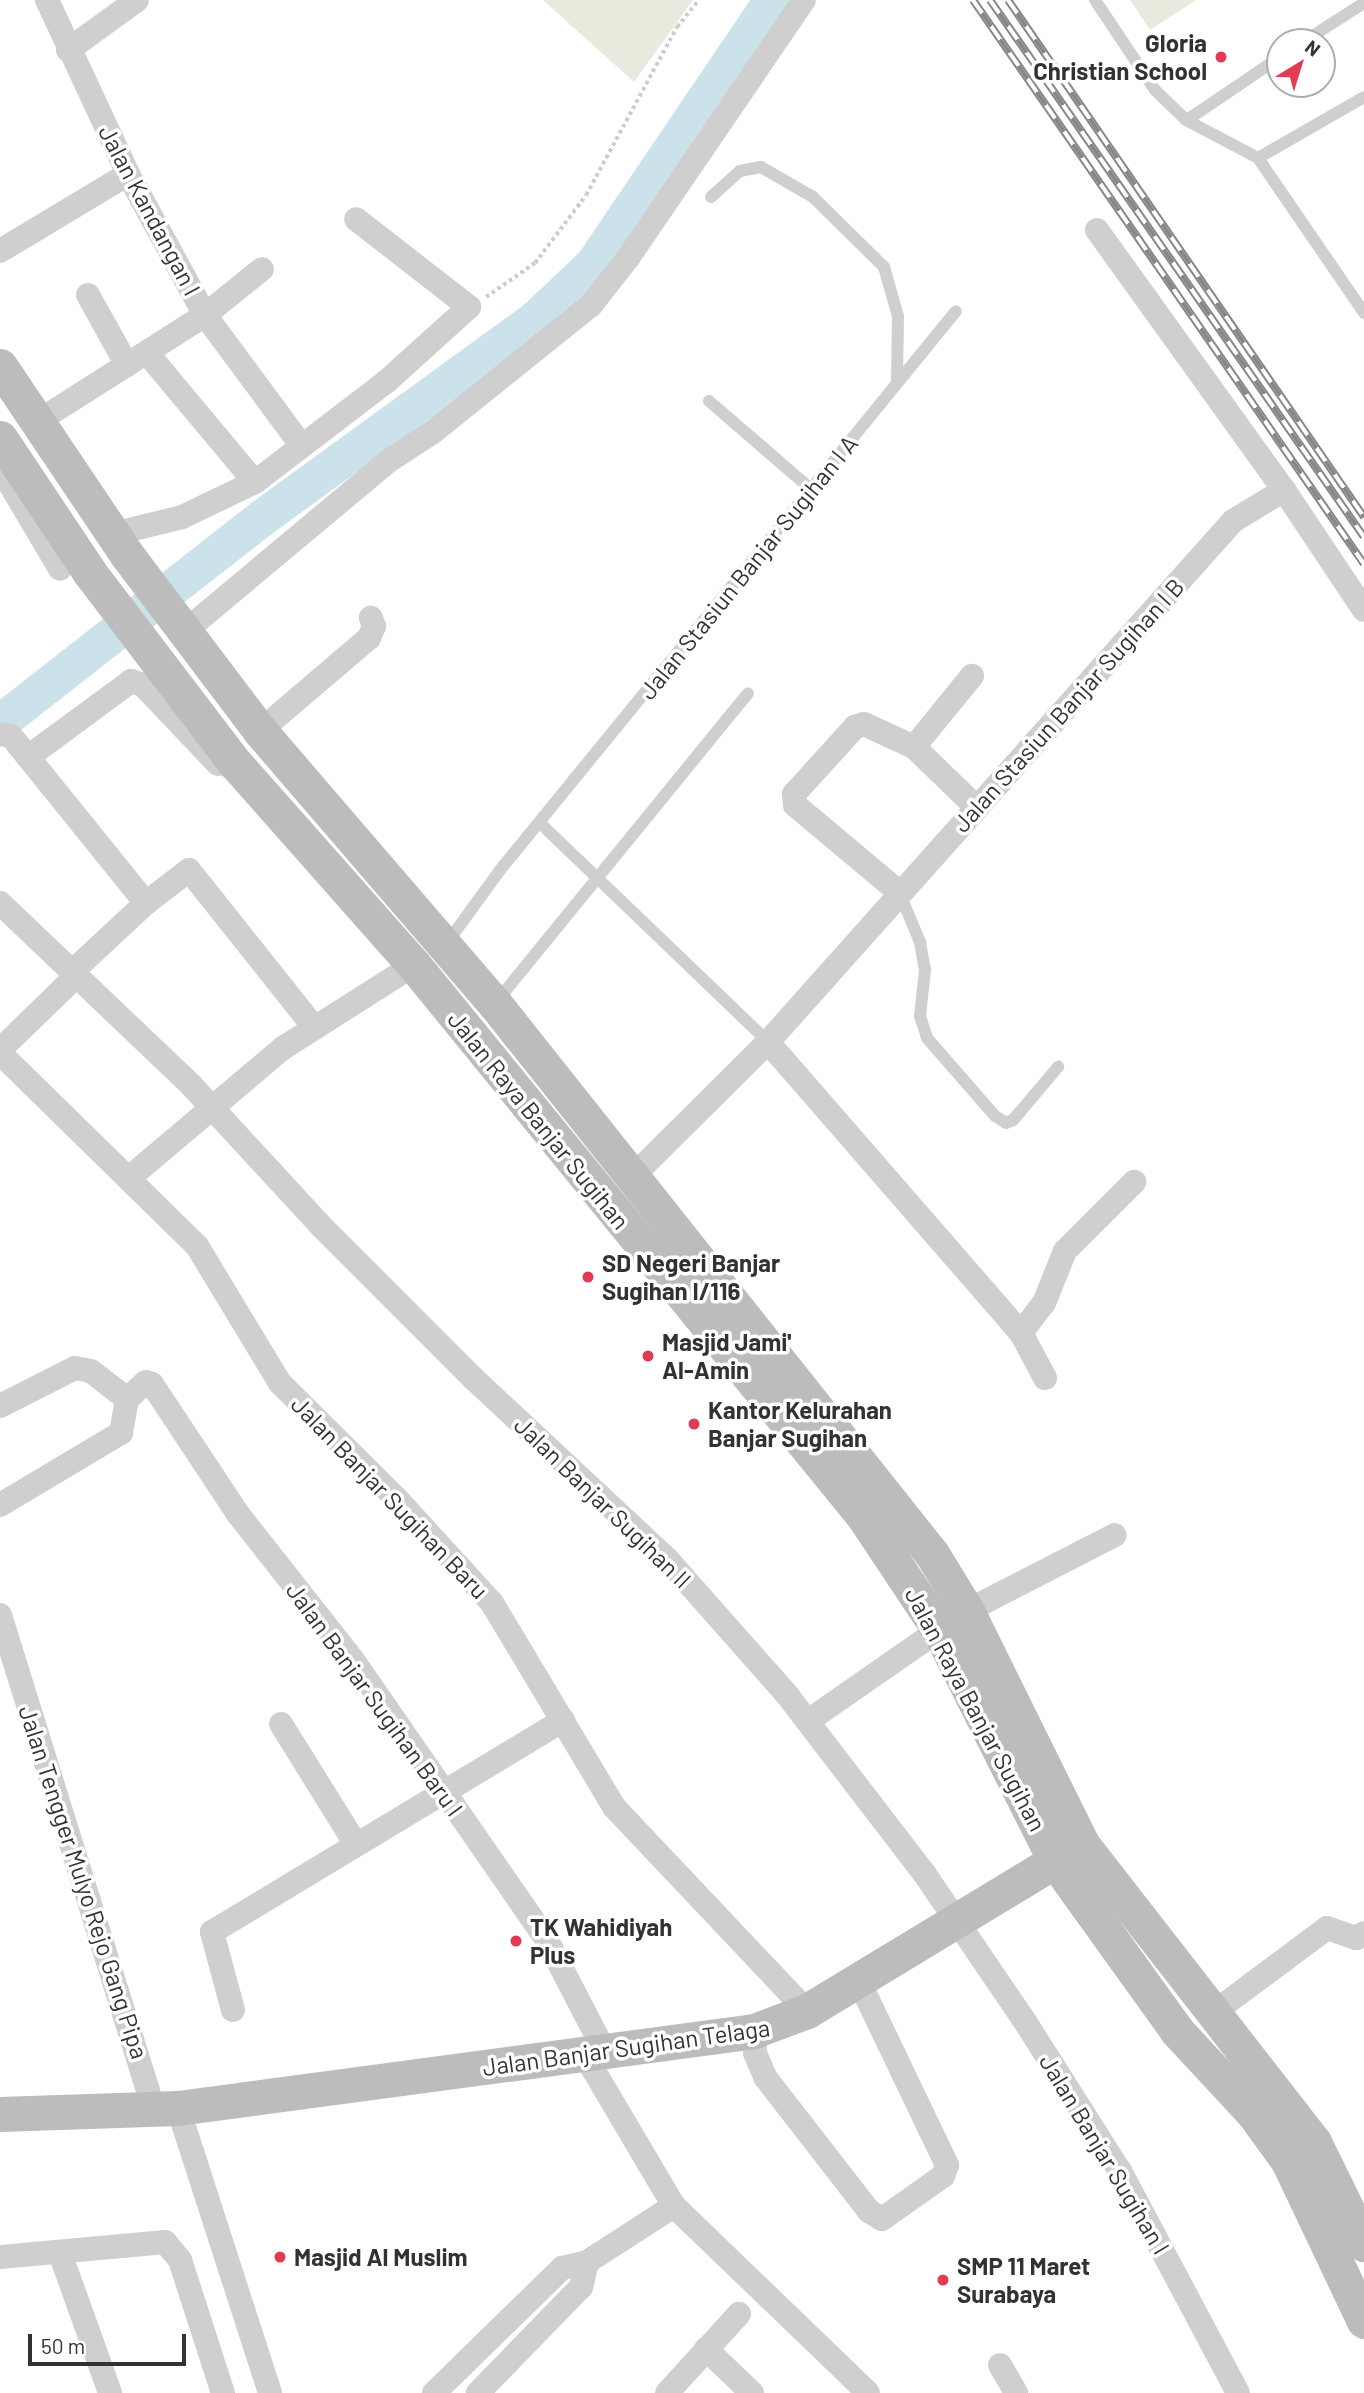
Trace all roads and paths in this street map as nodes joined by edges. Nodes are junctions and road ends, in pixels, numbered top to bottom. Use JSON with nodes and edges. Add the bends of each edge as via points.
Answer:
{"nodes":[{"id":1,"x":47,"y":0,"type":"edge"},
{"id":2,"x":137,"y":0,"type":"edge"},
{"id":3,"x":699,"y":0,"type":"edge"},
{"id":4,"x":804,"y":0,"type":"edge"},
{"id":5,"x":1095,"y":0,"type":"edge"},
{"id":6,"x":1364,"y":3,"type":"edge"},
{"id":7,"x":1325,"y":28,"type":"edge"},
{"id":8,"x":68,"y":50,"type":"junction"},
{"id":9,"x":1266,"y":66,"type":"edge"},
{"id":10,"x":1364,"y":97,"type":"edge"},
{"id":11,"x":1187,"y":120,"type":"junction"},
{"id":12,"x":1258,"y":158,"type":"junction"},
{"id":13,"x":128,"y":174,"type":"junction"},
{"id":14,"x":710,"y":197,"type":"dead end"},
{"id":15,"x":356,"y":219,"type":"dead end"},
{"id":16,"x":1097,"y":230,"type":"dead end"},
{"id":17,"x":0,"y":251,"type":"edge"},
{"id":18,"x":261,"y":269,"type":"dead end"},
{"id":19,"x":88,"y":295,"type":"dead end"},
{"id":20,"x":469,"y":307,"type":"junction"},
{"id":21,"x":956,"y":311,"type":"dead end"},
{"id":22,"x":1364,"y":313,"type":"edge"},
{"id":23,"x":205,"y":315,"type":"junction"},
{"id":24,"x":137,"y":359,"type":"junction"},
{"id":25,"x":0,"y":366,"type":"edge"},
{"id":26,"x":897,"y":383,"type":"junction"},
{"id":27,"x":709,"y":401,"type":"dead end"},
{"id":28,"x":37,"y":422,"type":"junction"},
{"id":29,"x":302,"y":446,"type":"junction"},
{"id":30,"x":1,"y":448,"type":"edge"},
{"id":31,"x":255,"y":482,"type":"junction"},
{"id":32,"x":811,"y":489,"type":"junction"},
{"id":33,"x":1284,"y":490,"type":"junction"},
{"id":34,"x":120,"y":545,"type":"junction"},
{"id":35,"x":1364,"y":610,"type":"edge"},
{"id":36,"x":371,"y":618,"type":"dead end"},
{"id":37,"x":177,"y":622,"type":"junction"},
{"id":38,"x":972,"y":676,"type":"dead end"},
{"id":39,"x":748,"y":693,"type":"dead end"},
{"id":40,"x":260,"y":731,"type":"junction"},
{"id":41,"x":0,"y":734,"type":"edge"},
{"id":42,"x":914,"y":747,"type":"junction"},
{"id":43,"x":28,"y":757,"type":"junction"},
{"id":44,"x":235,"y":763,"type":"junction"},
{"id":45,"x":975,"y":806,"type":"junction"},
{"id":46,"x":541,"y":824,"type":"junction"},
{"id":47,"x":598,"y":880,"type":"junction"},
{"id":48,"x":900,"y":893,"type":"junction"},
{"id":49,"x":0,"y":903,"type":"edge"},
{"id":50,"x":146,"y":903,"type":"junction"},
{"id":51,"x":446,"y":945,"type":"junction"},
{"id":52,"x":414,"y":965,"type":"junction"},
{"id":53,"x":75,"y":973,"type":"junction"},
{"id":54,"x":495,"y":1004,"type":"junction"},
{"id":55,"x":314,"y":1027,"type":"junction"},
{"id":56,"x":768,"y":1042,"type":"junction"},
{"id":57,"x":0,"y":1051,"type":"edge"},
{"id":58,"x":1058,"y":1067,"type":"dead end"},
{"id":59,"x":214,"y":1110,"type":"junction"},
{"id":60,"x":632,"y":1177,"type":"junction"},
{"id":61,"x":129,"y":1178,"type":"junction"},
{"id":62,"x":1133,"y":1182,"type":"dead end"},
{"id":63,"x":1021,"y":1333,"type":"junction"},
{"id":64,"x":1045,"y":1378,"type":"dead end"},
{"id":65,"x":798,"y":1387,"type":"junction"},
{"id":66,"x":127,"y":1399,"type":"junction"},
{"id":67,"x":0,"y":1406,"type":"edge"},
{"id":68,"x":772,"y":1410,"type":"junction"},
{"id":69,"x":0,"y":1505,"type":"edge"},
{"id":70,"x":1115,"y":1535,"type":"dead end"},
{"id":71,"x":0,"y":1615,"type":"edge"},
{"id":72,"x":953,"y":1621,"type":"junction"},
{"id":73,"x":563,"y":1720,"type":"junction"},
{"id":74,"x":808,"y":1721,"type":"junction"},
{"id":75,"x":281,"y":1724,"type":"dead end"},
{"id":76,"x":443,"y":1793,"type":"junction"},
{"id":77,"x":355,"y":1843,"type":"junction"},
{"id":78,"x":1055,"y":1861,"type":"junction"},
{"id":79,"x":958,"y":1924,"type":"junction"},
{"id":80,"x":1364,"y":1933,"type":"edge"},
{"id":81,"x":859,"y":1981,"type":"junction"},
{"id":82,"x":233,"y":2010,"type":"dead end"},
{"id":83,"x":807,"y":2011,"type":"junction"},
{"id":84,"x":1213,"y":2013,"type":"junction"},
{"id":85,"x":754,"y":2031,"type":"junction"},
{"id":86,"x":594,"y":2052,"type":"junction"},
{"id":87,"x":166,"y":2109,"type":"junction"},
{"id":88,"x":0,"y":2114,"type":"edge"},
{"id":89,"x":674,"y":2206,"type":"junction"},
{"id":90,"x":1362,"y":2234,"type":"edge"},
{"id":91,"x":60,"y":2253,"type":"junction"},
{"id":92,"x":0,"y":2257,"type":"edge"},
{"id":93,"x":587,"y":2262,"type":"junction"},
{"id":94,"x":739,"y":2314,"type":"dead end"},
{"id":95,"x":1364,"y":2321,"type":"edge"},
{"id":96,"x":706,"y":2350,"type":"junction"},
{"id":97,"x":1000,"y":2365,"type":"dead end"},
{"id":98,"x":451,"y":2375,"type":"junction"},
{"id":99,"x":110,"y":2393,"type":"edge"},
{"id":100,"x":223,"y":2393,"type":"edge"},
{"id":101,"x":270,"y":2393,"type":"edge"},
{"id":102,"x":434,"y":2393,"type":"edge"},
{"id":103,"x":470,"y":2393,"type":"edge"},
{"id":104,"x":478,"y":2393,"type":"edge"},
{"id":105,"x":667,"y":2393,"type":"edge"},
{"id":106,"x":752,"y":2393,"type":"edge"},
{"id":107,"x":868,"y":2393,"type":"edge"},
{"id":108,"x":1016,"y":2393,"type":"edge"},
{"id":109,"x":1238,"y":2393,"type":"edge"}],
"edges":[{"from":1,"to":8,"type":"street","name":"Jalan Kandangan I"},
{"from":2,"to":8,"type":"street"},
{"from":3,"to":20,"type":"path","via":[[664,50],[586,195],[535,263]]},
{"from":4,"to":37,"type":"street","via":[[591,305],[433,432]]},
{"from":5,"to":11,"type":"lane","via":[[1155,90]]},
{"from":6,"to":7,"type":"lane"},
{"from":8,"to":13,"type":"street","name":"Jalan Kandangan I"},
{"from":9,"to":11,"type":"lane"},
{"from":10,"to":12,"type":"lane"},
{"from":11,"to":12,"type":"lane"},
{"from":12,"to":22,"type":"lane"},
{"from":13,"to":17,"type":"street"},
{"from":13,"to":23,"type":"street","name":"Jalan Kandangan I"},
{"from":14,"to":26,"type":"lane","via":[[740,172],[761,167],[813,197],[884,267],[898,316]]},
{"from":15,"to":20,"type":"street"},
{"from":16,"to":33,"type":"street"},
{"from":18,"to":23,"type":"street"},
{"from":19,"to":24,"type":"street"},
{"from":20,"to":29,"type":"street","via":[[386,382]]},
{"from":21,"to":26,"type":"lane","name":"Jalan Stasiun Banjar Sugihan I A"},
{"from":23,"to":24,"type":"street","name":"Jalan Kandangan I"},
{"from":23,"to":29,"type":"street"},
{"from":24,"to":28,"type":"street","name":"Jalan Kandangan I"},
{"from":24,"to":31,"type":"street"},
{"from":25,"to":28,"type":"main road","name":"Jalan Raya Banjar Sugihan"},
{"from":26,"to":32,"type":"lane","name":"Jalan Stasiun Banjar Sugihan I A"},
{"from":27,"to":32,"type":"lane"},
{"from":28,"to":34,"type":"main road","name":"Jalan Raya Banjar Sugihan"},
{"from":29,"to":31,"type":"street"},
{"from":30,"to":44,"type":"main road","name":"Jalan Raya Banjar Sugihan","via":[[75,571],[141,640]]},
{"from":31,"to":34,"type":"street"},
{"from":32,"to":46,"type":"lane","name":"Jalan Stasiun Banjar Sugihan I A"},
{"from":33,"to":35,"type":"street"},
{"from":33,"to":45,"type":"street","name":"Jalan Stasiun Banjar Sugihan I B","via":[[1233,522]]},
{"from":34,"to":37,"type":"main road","name":"Jalan Raya Banjar Sugihan"},
{"from":36,"to":40,"type":"street","via":[[374,626],[369,638]]},
{"from":37,"to":40,"type":"main road","name":"Jalan Raya Banjar Sugihan"},
{"from":38,"to":42,"type":"street"},
{"from":39,"to":47,"type":"lane"},
{"from":40,"to":51,"type":"main road","name":"Jalan Raya Banjar Sugihan"},
{"from":41,"to":43,"type":"street","via":[[11,736]]},
{"from":42,"to":45,"type":"street"},
{"from":42,"to":48,"type":"street","via":[[859,724],[792,799]]},
{"from":43,"to":44,"type":"street","via":[[131,681],[143,685],[219,765],[227,768]]},
{"from":43,"to":50,"type":"street"},
{"from":44,"to":52,"type":"main road","name":"Jalan Raya Banjar Sugihan"},
{"from":45,"to":48,"type":"street","name":"Jalan Stasiun Banjar Sugihan I B"},
{"from":46,"to":47,"type":"lane"},
{"from":46,"to":51,"type":"lane","name":"Jalan Stasiun Banjar Sugihan I A"},
{"from":47,"to":54,"type":"lane"},
{"from":47,"to":56,"type":"lane"},
{"from":48,"to":56,"type":"street","name":"Jalan Stasiun Banjar Sugihan I B"},
{"from":48,"to":58,"type":"lane","via":[[920,942],[925,970],[920,1016],[927,1038],[995,1116],[1006,1123],[1013,1120]]},
{"from":49,"to":53,"type":"street","name":"Jalan Banjar Sugihan II"},
{"from":50,"to":53,"type":"street"},
{"from":50,"to":55,"type":"street","via":[[184,871],[193,872]]},
{"from":51,"to":54,"type":"main road","name":"Jalan Raya Banjar Sugihan"},
{"from":52,"to":55,"type":"street"},
{"from":52,"to":68,"type":"main road","name":"Jalan Raya Banjar Sugihan"},
{"from":53,"to":57,"type":"street"},
{"from":53,"to":59,"type":"street","name":"Jalan Banjar Sugihan II"},
{"from":54,"to":60,"type":"main road","name":"Jalan Raya Banjar Sugihan"},
{"from":55,"to":59,"type":"street","via":[[283,1048]]},
{"from":56,"to":60,"type":"street","name":"Jalan Stasiun Banjar Sugihan I B"},
{"from":56,"to":63,"type":"street"},
{"from":57,"to":61,"type":"street","name":"Jalan Banjar Sugihan Baru"},
{"from":59,"to":61,"type":"street"},
{"from":59,"to":74,"type":"street","name":"Jalan Banjar Sugihan II","via":[[320,1225],[474,1379],[667,1559]]},
{"from":60,"to":65,"type":"main road","name":"Jalan Raya Banjar Sugihan"},
{"from":61,"to":73,"type":"street","name":"Jalan Banjar Sugihan Baru","via":[[197,1246],[280,1383],[397,1499],[492,1603]]},
{"from":62,"to":63,"type":"street","via":[[1065,1251],[1044,1303]]},
{"from":63,"to":64,"type":"street"},
{"from":65,"to":68,"type":"main road"},
{"from":65,"to":72,"type":"main road","name":"Jalan Raya Banjar Sugihan","via":[[885,1491]]},
{"from":66,"to":67,"type":"street","via":[[91,1371],[75,1368]]},
{"from":66,"to":69,"type":"street","via":[[121,1433]]},
{"from":66,"to":76,"type":"street","name":"Jalan Banjar Sugihan Baru I","via":[[145,1382],[152,1384],[238,1514],[353,1660]]},
{"from":68,"to":72,"type":"main road","name":"Jalan Raya Banjar Sugihan"},
{"from":70,"to":72,"type":"street"},
{"from":71,"to":87,"type":"street","name":"Jalan Tengger Mulyo Rejo Gang Pipa"},
{"from":72,"to":74,"type":"street"},
{"from":72,"to":78,"type":"main road","name":"Jalan Raya Banjar Sugihan"},
{"from":72,"to":84,"type":"main road","name":"Jalan Raya Banjar Sugihan","via":[[1082,1844]]},
{"from":73,"to":76,"type":"street"},
{"from":73,"to":83,"type":"street","name":"Jalan Banjar Sugihan Baru","via":[[614,1807]]},
{"from":74,"to":79,"type":"street","name":"Jalan Banjar Sugihan II"},
{"from":75,"to":77,"type":"street"},
{"from":76,"to":77,"type":"street"},
{"from":76,"to":86,"type":"street","name":"Jalan Banjar Sugihan Baru I","via":[[548,1942]]},
{"from":77,"to":82,"type":"street","via":[[220,1925],[211,1936]]},
{"from":78,"to":79,"type":"main road","name":"Jalan Banjar Sugihan Telaga"},
{"from":78,"to":95,"type":"main road","name":"Jalan Raya Banjar Sugihan","via":[[1177,2031],[1254,2114],[1288,2161]]},
{"from":79,"to":81,"type":"main road","name":"Jalan Banjar Sugihan Telaga"},
{"from":79,"to":109,"type":"street","name":"Jalan Banjar Sugihan I","via":[[1120,2171]]},
{"from":80,"to":84,"type":"street","via":[[1356,1938],[1327,1928]]},
{"from":81,"to":83,"type":"main road","name":"Jalan Banjar Sugihan Telaga"},
{"from":81,"to":85,"type":"street","via":[[947,2165],[943,2176],[882,2219],[869,2211],[765,2077],[755,2053]]},
{"from":83,"to":85,"type":"main road","name":"Jalan Banjar Sugihan Telaga"},
{"from":84,"to":90,"type":"main road","name":"Jalan Raya Banjar Sugihan","via":[[1314,2142]]},
{"from":85,"to":86,"type":"main road","name":"Jalan Banjar Sugihan Telaga"},
{"from":86,"to":87,"type":"main road","name":"Jalan Banjar Sugihan Telaga"},
{"from":86,"to":89,"type":"street","name":"Jalan Banjar Sugihan Baru I"},
{"from":87,"to":88,"type":"main road","name":"Jalan Banjar Sugihan Telaga"},
{"from":87,"to":101,"type":"street","name":"Jalan Tengger Mulyo Rejo Gang Pipa"},
{"from":89,"to":93,"type":"street"},
{"from":89,"to":107,"type":"street","name":"Jalan Banjar Sugihan Baru I"},
{"from":91,"to":92,"type":"street"},
{"from":91,"to":99,"type":"street"},
{"from":91,"to":100,"type":"street","via":[[165,2242],[180,2260]]},
{"from":93,"to":98,"type":"street","via":[[562,2268]]},
{"from":93,"to":104,"type":"street","via":[[581,2287]]},
{"from":94,"to":96,"type":"street"},
{"from":96,"to":105,"type":"street"},
{"from":96,"to":106,"type":"street"},
{"from":97,"to":108,"type":"street"},
{"from":98,"to":102,"type":"street"},
{"from":98,"to":103,"type":"street"}]}
